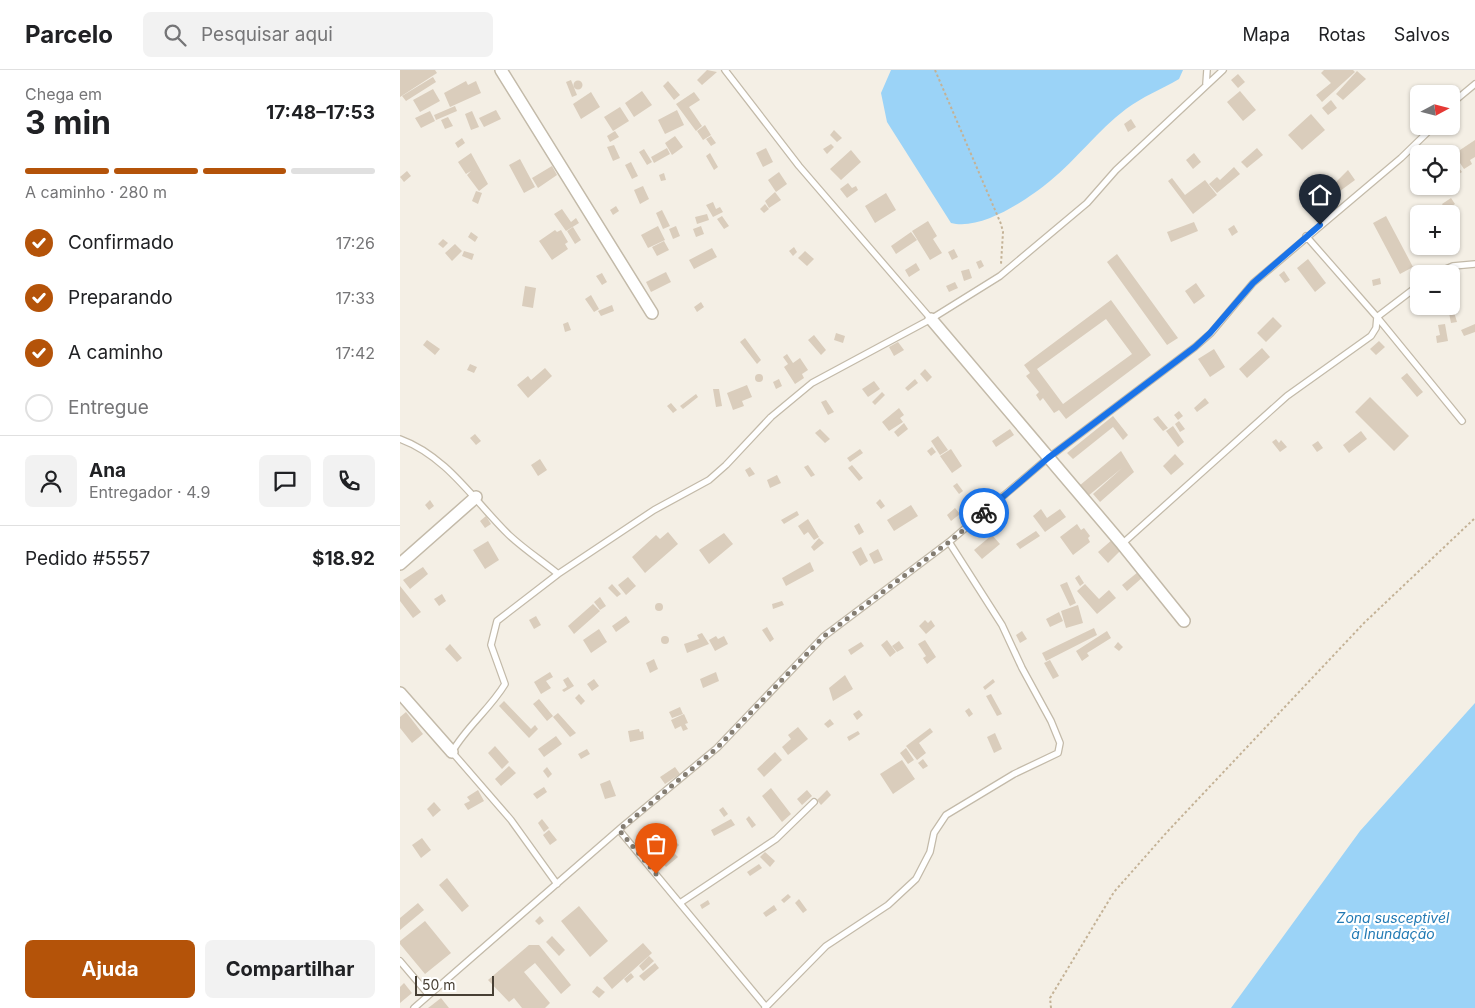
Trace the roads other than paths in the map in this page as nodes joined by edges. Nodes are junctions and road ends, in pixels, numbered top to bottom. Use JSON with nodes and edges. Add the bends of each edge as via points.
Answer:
{"nodes":[{"id":1,"x":501,"y":70,"type":"edge"},
{"id":2,"x":725,"y":70,"type":"edge"},
{"id":3,"x":1207,"y":70,"type":"edge"},
{"id":4,"x":1224,"y":70,"type":"edge"},
{"id":5,"x":1206,"y":84,"type":"junction"},
{"id":6,"x":1475,"y":84,"type":"edge"},
{"id":7,"x":1460,"y":96,"type":"edge"},
{"id":8,"x":1425,"y":135,"type":"edge"},
{"id":9,"x":1306,"y":236,"type":"junction"},
{"id":10,"x":1475,"y":264,"type":"edge"},
{"id":11,"x":1460,"y":265,"type":"edge"},
{"id":12,"x":1410,"y":292,"type":"edge"},
{"id":13,"x":652,"y":313,"type":"dead end"},
{"id":14,"x":1377,"y":316,"type":"junction"},
{"id":15,"x":931,"y":319,"type":"junction"},
{"id":16,"x":1462,"y":421,"type":"dead end"},
{"id":17,"x":400,"y":439,"type":"edge"},
{"id":18,"x":1048,"y":458,"type":"junction"},
{"id":19,"x":476,"y":497,"type":"junction"},
{"id":20,"x":949,"y":542,"type":"junction"},
{"id":21,"x":1122,"y":544,"type":"junction"},
{"id":22,"x":400,"y":564,"type":"edge"},
{"id":23,"x":558,"y":574,"type":"junction"},
{"id":24,"x":1184,"y":621,"type":"dead end"},
{"id":25,"x":400,"y":693,"type":"edge"},
{"id":26,"x":452,"y":752,"type":"junction"},
{"id":27,"x":814,"y":802,"type":"dead end"},
{"id":28,"x":619,"y":830,"type":"junction"},
{"id":29,"x":557,"y":884,"type":"junction"},
{"id":30,"x":680,"y":903,"type":"junction"},
{"id":31,"x":400,"y":961,"type":"edge"},
{"id":32,"x":428,"y":994,"type":"junction"},
{"id":33,"x":765,"y":1007,"type":"edge"},
{"id":34,"x":414,"y":1008,"type":"edge"}],
"edges":[{"from":1,"to":13,"type":"street"},
{"from":2,"to":15,"type":"lane","via":[[799,166]]},
{"from":3,"to":5,"type":"lane"},
{"from":4,"to":5,"type":"lane"},
{"from":5,"to":15,"type":"lane","via":[[1116,170],[1087,203],[1000,276]]},
{"from":6,"to":7,"type":"lane"},
{"from":8,"to":9,"type":"lane"},
{"from":9,"to":14,"type":"lane"},
{"from":9,"to":18,"type":"lane","via":[[1253,283],[1195,347]]},
{"from":10,"to":11,"type":"lane"},
{"from":12,"to":14,"type":"lane"},
{"from":14,"to":16,"type":"lane"},
{"from":14,"to":21,"type":"lane","via":[[1371,336],[1287,396]]},
{"from":15,"to":18,"type":"street"},
{"from":15,"to":23,"type":"lane","via":[[812,383],[770,417],[709,480],[654,510]]},
{"from":17,"to":19,"type":"lane","via":[[426,451]]},
{"from":18,"to":20,"type":"lane"},
{"from":18,"to":21,"type":"street"},
{"from":19,"to":22,"type":"street"},
{"from":19,"to":23,"type":"lane","via":[[509,536]]},
{"from":20,"to":28,"type":"lane","via":[[823,637],[717,748]]},
{"from":20,"to":33,"type":"lane","via":[[1002,625],[1051,721],[1060,743],[1058,753],[1007,778],[946,816],[934,832],[930,852],[916,879],[888,905],[826,946]]},
{"from":21,"to":24,"type":"street"},
{"from":23,"to":26,"type":"lane","via":[[497,621],[491,645],[505,684],[496,700],[467,728]]},
{"from":25,"to":26,"type":"street"},
{"from":26,"to":29,"type":"lane","via":[[511,820]]},
{"from":27,"to":30,"type":"lane","via":[[776,839]]},
{"from":28,"to":29,"type":"lane"},
{"from":28,"to":30,"type":"lane"},
{"from":29,"to":32,"type":"lane"},
{"from":30,"to":33,"type":"lane"},
{"from":31,"to":32,"type":"lane"},
{"from":32,"to":34,"type":"lane"}]}
